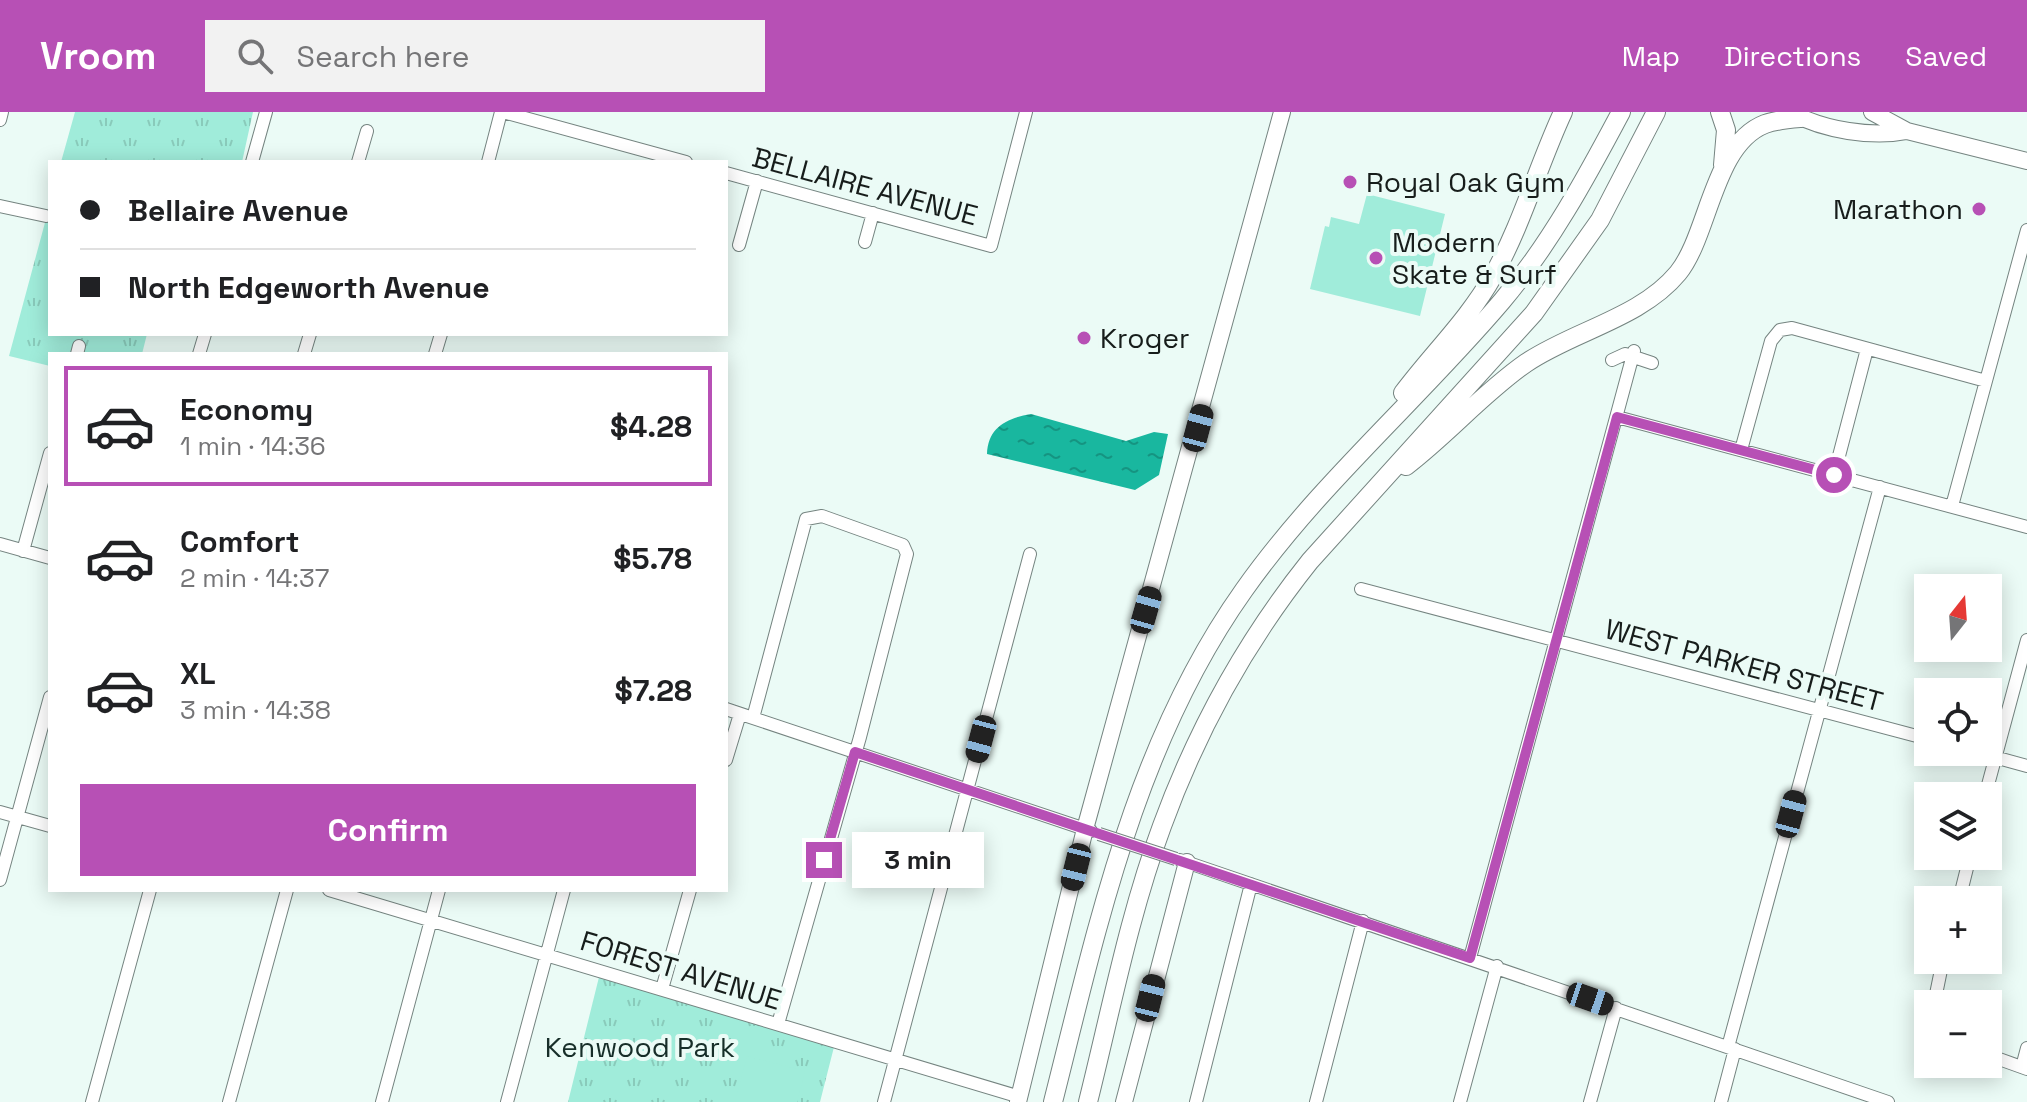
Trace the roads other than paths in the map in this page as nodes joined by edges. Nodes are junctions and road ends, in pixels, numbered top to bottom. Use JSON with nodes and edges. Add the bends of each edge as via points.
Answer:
{"nodes":[{"id":1,"x":2,"y":112,"type":"edge"},
{"id":2,"x":266,"y":112,"type":"edge"},
{"id":3,"x":502,"y":112,"type":"edge"},
{"id":4,"x":1026,"y":112,"type":"edge"},
{"id":5,"x":1282,"y":112,"type":"edge"},
{"id":6,"x":1555,"y":112,"type":"edge"},
{"id":7,"x":1563,"y":112,"type":"edge"},
{"id":8,"x":1621,"y":112,"type":"edge"},
{"id":9,"x":1656,"y":112,"type":"edge"},
{"id":10,"x":1720,"y":112,"type":"edge"},
{"id":11,"x":1872,"y":112,"type":"edge"},
{"id":12,"x":1796,"y":115,"type":"edge"},
{"id":13,"x":0,"y":120,"type":"edge"},
{"id":14,"x":367,"y":131,"type":"dead end"},
{"id":15,"x":1907,"y":131,"type":"junction"},
{"id":16,"x":1550,"y":141,"type":"junction"},
{"id":17,"x":638,"y":156,"type":"edge"},
{"id":18,"x":253,"y":160,"type":"edge"},
{"id":19,"x":359,"y":160,"type":"edge"},
{"id":20,"x":489,"y":160,"type":"edge"},
{"id":21,"x":670,"y":160,"type":"edge"},
{"id":22,"x":2027,"y":161,"type":"edge"},
{"id":23,"x":728,"y":174,"type":"edge"},
{"id":24,"x":1721,"y":176,"type":"junction"},
{"id":25,"x":757,"y":181,"type":"junction"},
{"id":26,"x":0,"y":206,"type":"edge"},
{"id":27,"x":873,"y":213,"type":"junction"},
{"id":28,"x":46,"y":216,"type":"dead end"},
{"id":29,"x":2027,"y":230,"type":"edge"},
{"id":30,"x":865,"y":242,"type":"dead end"},
{"id":31,"x":739,"y":245,"type":"dead end"},
{"id":32,"x":1867,"y":349,"type":"junction"},
{"id":33,"x":1633,"y":354,"type":"junction"},
{"id":34,"x":1612,"y":360,"type":"dead end"},
{"id":35,"x":1652,"y":363,"type":"dead end"},
{"id":36,"x":1986,"y":381,"type":"junction"},
{"id":37,"x":1617,"y":417,"type":"junction"},
{"id":38,"x":1741,"y":450,"type":"junction"},
{"id":39,"x":48,"y":460,"type":"edge"},
{"id":40,"x":1339,"y":473,"type":"junction"},
{"id":41,"x":1834,"y":475,"type":"junction"},
{"id":42,"x":1880,"y":487,"type":"junction"},
{"id":43,"x":1366,"y":497,"type":"junction"},
{"id":44,"x":1952,"y":506,"type":"junction"},
{"id":45,"x":2027,"y":527,"type":"edge"},
{"id":46,"x":0,"y":544,"type":"edge"},
{"id":47,"x":23,"y":551,"type":"junction"},
{"id":48,"x":1030,"y":554,"type":"dead end"},
{"id":49,"x":48,"y":557,"type":"edge"},
{"id":50,"x":1361,"y":589,"type":"dead end"},
{"id":51,"x":1557,"y":640,"type":"junction"},
{"id":52,"x":2027,"y":640,"type":"edge"},
{"id":53,"x":48,"y":704,"type":"edge"},
{"id":54,"x":728,"y":710,"type":"edge"},
{"id":55,"x":1819,"y":710,"type":"junction"},
{"id":56,"x":740,"y":714,"type":"junction"},
{"id":57,"x":753,"y":718,"type":"junction"},
{"id":58,"x":2002,"y":731,"type":"edge"},
{"id":59,"x":1914,"y":735,"type":"edge"},
{"id":60,"x":855,"y":752,"type":"junction"},
{"id":61,"x":728,"y":753,"type":"edge"},
{"id":62,"x":2002,"y":759,"type":"edge"},
{"id":63,"x":2027,"y":766,"type":"edge"},
{"id":64,"x":968,"y":789,"type":"junction"},
{"id":65,"x":0,"y":812,"type":"edge"},
{"id":66,"x":17,"y":817,"type":"junction"},
{"id":67,"x":48,"y":825,"type":"edge"},
{"id":68,"x":1092,"y":831,"type":"junction"},
{"id":69,"x":1182,"y":860,"type":"junction"},
{"id":70,"x":0,"y":880,"type":"edge"},
{"id":71,"x":1251,"y":884,"type":"junction"},
{"id":72,"x":149,"y":892,"type":"edge"},
{"id":73,"x":285,"y":892,"type":"edge"},
{"id":74,"x":336,"y":892,"type":"edge"},
{"id":75,"x":438,"y":892,"type":"edge"},
{"id":76,"x":563,"y":892,"type":"edge"},
{"id":77,"x":689,"y":892,"type":"edge"},
{"id":78,"x":430,"y":920,"type":"junction"},
{"id":79,"x":1363,"y":921,"type":"junction"},
{"id":80,"x":546,"y":955,"type":"junction"},
{"id":81,"x":1470,"y":958,"type":"junction"},
{"id":82,"x":1497,"y":966,"type":"junction"},
{"id":83,"x":662,"y":989,"type":"junction"},
{"id":84,"x":1616,"y":1008,"type":"junction"},
{"id":85,"x":778,"y":1024,"type":"junction"},
{"id":86,"x":1732,"y":1048,"type":"junction"},
{"id":87,"x":2027,"y":1048,"type":"edge"},
{"id":88,"x":895,"y":1059,"type":"junction"},
{"id":89,"x":2002,"y":1060,"type":"edge"},
{"id":90,"x":2024,"y":1068,"type":"edge"},
{"id":91,"x":1854,"y":1096,"type":"edge"},
{"id":92,"x":1019,"y":1099,"type":"edge"},
{"id":93,"x":92,"y":1102,"type":"edge"},
{"id":94,"x":229,"y":1102,"type":"edge"},
{"id":95,"x":382,"y":1102,"type":"edge"},
{"id":96,"x":507,"y":1102,"type":"edge"},
{"id":97,"x":884,"y":1102,"type":"edge"},
{"id":98,"x":1053,"y":1102,"type":"edge"},
{"id":99,"x":1088,"y":1102,"type":"edge"},
{"id":100,"x":1124,"y":1102,"type":"edge"},
{"id":101,"x":1196,"y":1102,"type":"edge"},
{"id":102,"x":1316,"y":1102,"type":"edge"},
{"id":103,"x":1460,"y":1102,"type":"edge"},
{"id":104,"x":1590,"y":1102,"type":"edge"},
{"id":105,"x":1721,"y":1102,"type":"edge"},
{"id":106,"x":1888,"y":1102,"type":"edge"}],
"edges":[{"from":1,"to":13,"type":"street"},
{"from":2,"to":18,"type":"street"},
{"from":3,"to":17,"type":"street"},
{"from":3,"to":20,"type":"street"},
{"from":4,"to":27,"type":"street","name":"BELLAIRE AVENUE","via":[[991,246]]},
{"from":5,"to":68,"type":"main road"},
{"from":6,"to":16,"type":"highway"},
{"from":7,"to":16,"type":"highway"},
{"from":8,"to":40,"type":"highway","via":[[1564,213],[1517,282]]},
{"from":9,"to":43,"type":"highway","via":[[1600,220],[1534,313]]},
{"from":10,"to":24,"type":"highway","via":[[1727,144]]},
{"from":11,"to":15,"type":"main road"},
{"from":12,"to":15,"type":"main road","via":[[1875,134]]},
{"from":12,"to":24,"type":"highway","via":[[1754,130]]},
{"from":14,"to":19,"type":"street"},
{"from":15,"to":22,"type":"main road"},
{"from":16,"to":40,"type":"highway","via":[[1511,241],[1480,296]]},
{"from":17,"to":21,"type":"street"},
{"from":23,"to":25,"type":"street","name":"BELLAIRE AVENUE"},
{"from":24,"to":43,"type":"highway","via":[[1688,258],[1667,285],[1527,362]]},
{"from":25,"to":27,"type":"street","name":"BELLAIRE AVENUE"},
{"from":25,"to":31,"type":"street"},
{"from":26,"to":28,"type":"street"},
{"from":27,"to":30,"type":"street"},
{"from":29,"to":36,"type":"street"},
{"from":32,"to":36,"type":"street"},
{"from":32,"to":38,"type":"street","via":[[1792,328],[1776,332]]},
{"from":32,"to":41,"type":"street"},
{"from":33,"to":34,"type":"street"},
{"from":33,"to":35,"type":"street"},
{"from":33,"to":37,"type":"street"},
{"from":36,"to":44,"type":"street"},
{"from":37,"to":38,"type":"street"},
{"from":37,"to":51,"type":"street"},
{"from":38,"to":41,"type":"street"},
{"from":39,"to":47,"type":"street"},
{"from":40,"to":98,"type":"highway","via":[[1244,589],[1201,657],[1165,730],[1121,842]]},
{"from":41,"to":42,"type":"street"},
{"from":42,"to":44,"type":"street"},
{"from":42,"to":55,"type":"street"},
{"from":43,"to":99,"type":"highway","via":[[1278,603],[1228,681],[1196,744],[1145,881]]},
{"from":44,"to":45,"type":"street"},
{"from":46,"to":47,"type":"street"},
{"from":47,"to":49,"type":"street"},
{"from":48,"to":64,"type":"street"},
{"from":50,"to":51,"type":"street","name":"WEST PARKER STREET"},
{"from":51,"to":55,"type":"street","name":"WEST PARKER STREET"},
{"from":51,"to":81,"type":"street"},
{"from":52,"to":58,"type":"street"},
{"from":53,"to":66,"type":"street"},
{"from":54,"to":56,"type":"street"},
{"from":55,"to":59,"type":"street","name":"WEST PARKER STREET"},
{"from":55,"to":86,"type":"street"},
{"from":56,"to":57,"type":"street"},
{"from":56,"to":61,"type":"street"},
{"from":57,"to":60,"type":"street"},
{"from":57,"to":60,"type":"street","via":[[806,519],[822,516],[896,540],[905,548],[904,565]]},
{"from":60,"to":64,"type":"street"},
{"from":60,"to":85,"type":"street"},
{"from":62,"to":63,"type":"street"},
{"from":64,"to":68,"type":"street"},
{"from":64,"to":88,"type":"street"},
{"from":65,"to":66,"type":"street"},
{"from":66,"to":67,"type":"street"},
{"from":66,"to":70,"type":"street"},
{"from":68,"to":69,"type":"street","bridge":true},
{"from":68,"to":92,"type":"main road"},
{"from":69,"to":71,"type":"street"},
{"from":69,"to":100,"type":"main road"},
{"from":71,"to":79,"type":"street"},
{"from":71,"to":101,"type":"street"},
{"from":72,"to":93,"type":"street"},
{"from":73,"to":94,"type":"street"},
{"from":74,"to":78,"type":"street","name":"FOREST AVENUE"},
{"from":75,"to":78,"type":"street"},
{"from":76,"to":80,"type":"street"},
{"from":77,"to":83,"type":"street"},
{"from":78,"to":80,"type":"street","name":"FOREST AVENUE"},
{"from":78,"to":95,"type":"street"},
{"from":79,"to":81,"type":"street"},
{"from":79,"to":102,"type":"street"},
{"from":80,"to":83,"type":"street","name":"FOREST AVENUE"},
{"from":80,"to":96,"type":"street"},
{"from":81,"to":82,"type":"street"},
{"from":82,"to":84,"type":"street"},
{"from":82,"to":103,"type":"street"},
{"from":83,"to":85,"type":"street","name":"FOREST AVENUE"},
{"from":84,"to":86,"type":"street"},
{"from":84,"to":104,"type":"street"},
{"from":85,"to":88,"type":"street","name":"FOREST AVENUE"},
{"from":86,"to":91,"type":"street"},
{"from":86,"to":105,"type":"street"},
{"from":87,"to":90,"type":"street"},
{"from":88,"to":92,"type":"street","name":"FOREST AVENUE"},
{"from":88,"to":97,"type":"street"},
{"from":89,"to":90,"type":"street"},
{"from":91,"to":106,"type":"street"}]}
